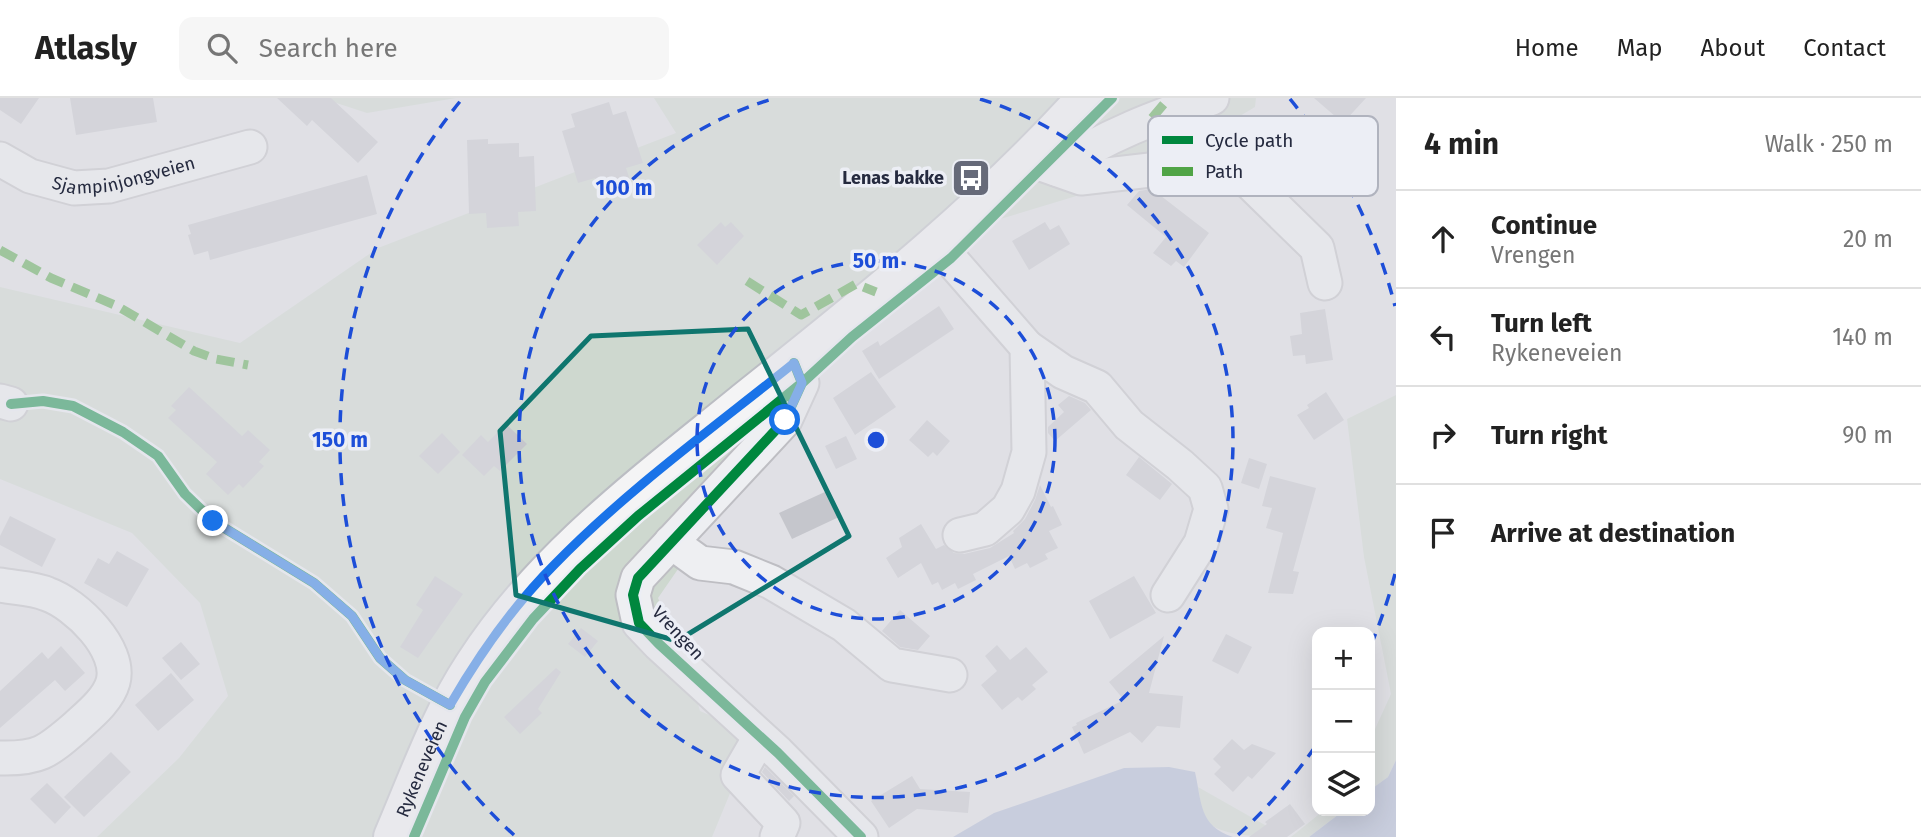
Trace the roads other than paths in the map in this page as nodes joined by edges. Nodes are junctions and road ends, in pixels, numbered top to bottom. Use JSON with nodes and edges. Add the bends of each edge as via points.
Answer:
{"nodes":[{"id":1,"x":1086,"y":98,"type":"edge"},
{"id":2,"x":1212,"y":98,"type":"edge"},
{"id":3,"x":1158,"y":116,"type":"edge"},
{"id":4,"x":1148,"y":120,"type":"edge"},
{"id":5,"x":250,"y":147,"type":"dead end"},
{"id":6,"x":0,"y":159,"type":"edge"},
{"id":7,"x":1043,"y":163,"type":"junction"},
{"id":8,"x":1148,"y":170,"type":"edge"},
{"id":9,"x":1264,"y":196,"type":"edge"},
{"id":10,"x":938,"y":245,"type":"junction"},
{"id":11,"x":1325,"y":283,"type":"dead end"},
{"id":12,"x":1027,"y":347,"type":"junction"},
{"id":13,"x":794,"y":363,"type":"junction"},
{"id":14,"x":960,"y":535,"type":"dead end"},
{"id":15,"x":671,"y":542,"type":"junction"},
{"id":16,"x":0,"y":585,"type":"edge"},
{"id":17,"x":1168,"y":595,"type":"dead end"},
{"id":18,"x":950,"y":675,"type":"dead end"},
{"id":19,"x":760,"y":737,"type":"junction"},
{"id":20,"x":0,"y":758,"type":"edge"},
{"id":21,"x":393,"y":837,"type":"edge"},
{"id":22,"x":777,"y":837,"type":"edge"},
{"id":23,"x":861,"y":837,"type":"edge"}],
"edges":[{"from":1,"to":7,"type":"main road","name":"Rykeneveien"},
{"from":2,"to":3,"type":"street"},
{"from":4,"to":7,"type":"street","via":[[1080,153]]},
{"from":5,"to":6,"type":"street","name":"Sjampinjongveien","via":[[109,186],[74,188],[30,176]]},
{"from":7,"to":8,"type":"street","via":[[1081,178]]},
{"from":7,"to":10,"type":"main road","name":"Rykeneveien"},
{"from":9,"to":11,"type":"street","via":[[1317,247]]},
{"from":10,"to":12,"type":"street"},
{"from":10,"to":13,"type":"main road","name":"Rykeneveien"},
{"from":12,"to":14,"type":"street","via":[[1029,452],[1017,491],[1008,509],[985,529]]},
{"from":12,"to":17,"type":"street","via":[[1063,372],[1097,387],[1129,425],[1205,488],[1210,509],[1200,543]]},
{"from":13,"to":15,"type":"street","name":"Vrengen","via":[[802,383],[785,420]]},
{"from":13,"to":21,"type":"main road","name":"Rykeneveien","via":[[607,513],[552,566],[474,664]]},
{"from":15,"to":18,"type":"street","via":[[700,563],[734,567],[771,582],[844,625],[892,665]]},
{"from":15,"to":19,"type":"street","name":"Vrengen","via":[[638,578],[633,595],[639,622]]},
{"from":16,"to":20,"type":"street","via":[[47,594],[78,611],[105,643],[113,662],[113,683],[97,708],[50,750],[26,759]]},
{"from":19,"to":22,"type":"street","via":[[738,775],[783,823]]},
{"from":19,"to":23,"type":"street","name":"Vrengen"}]}
